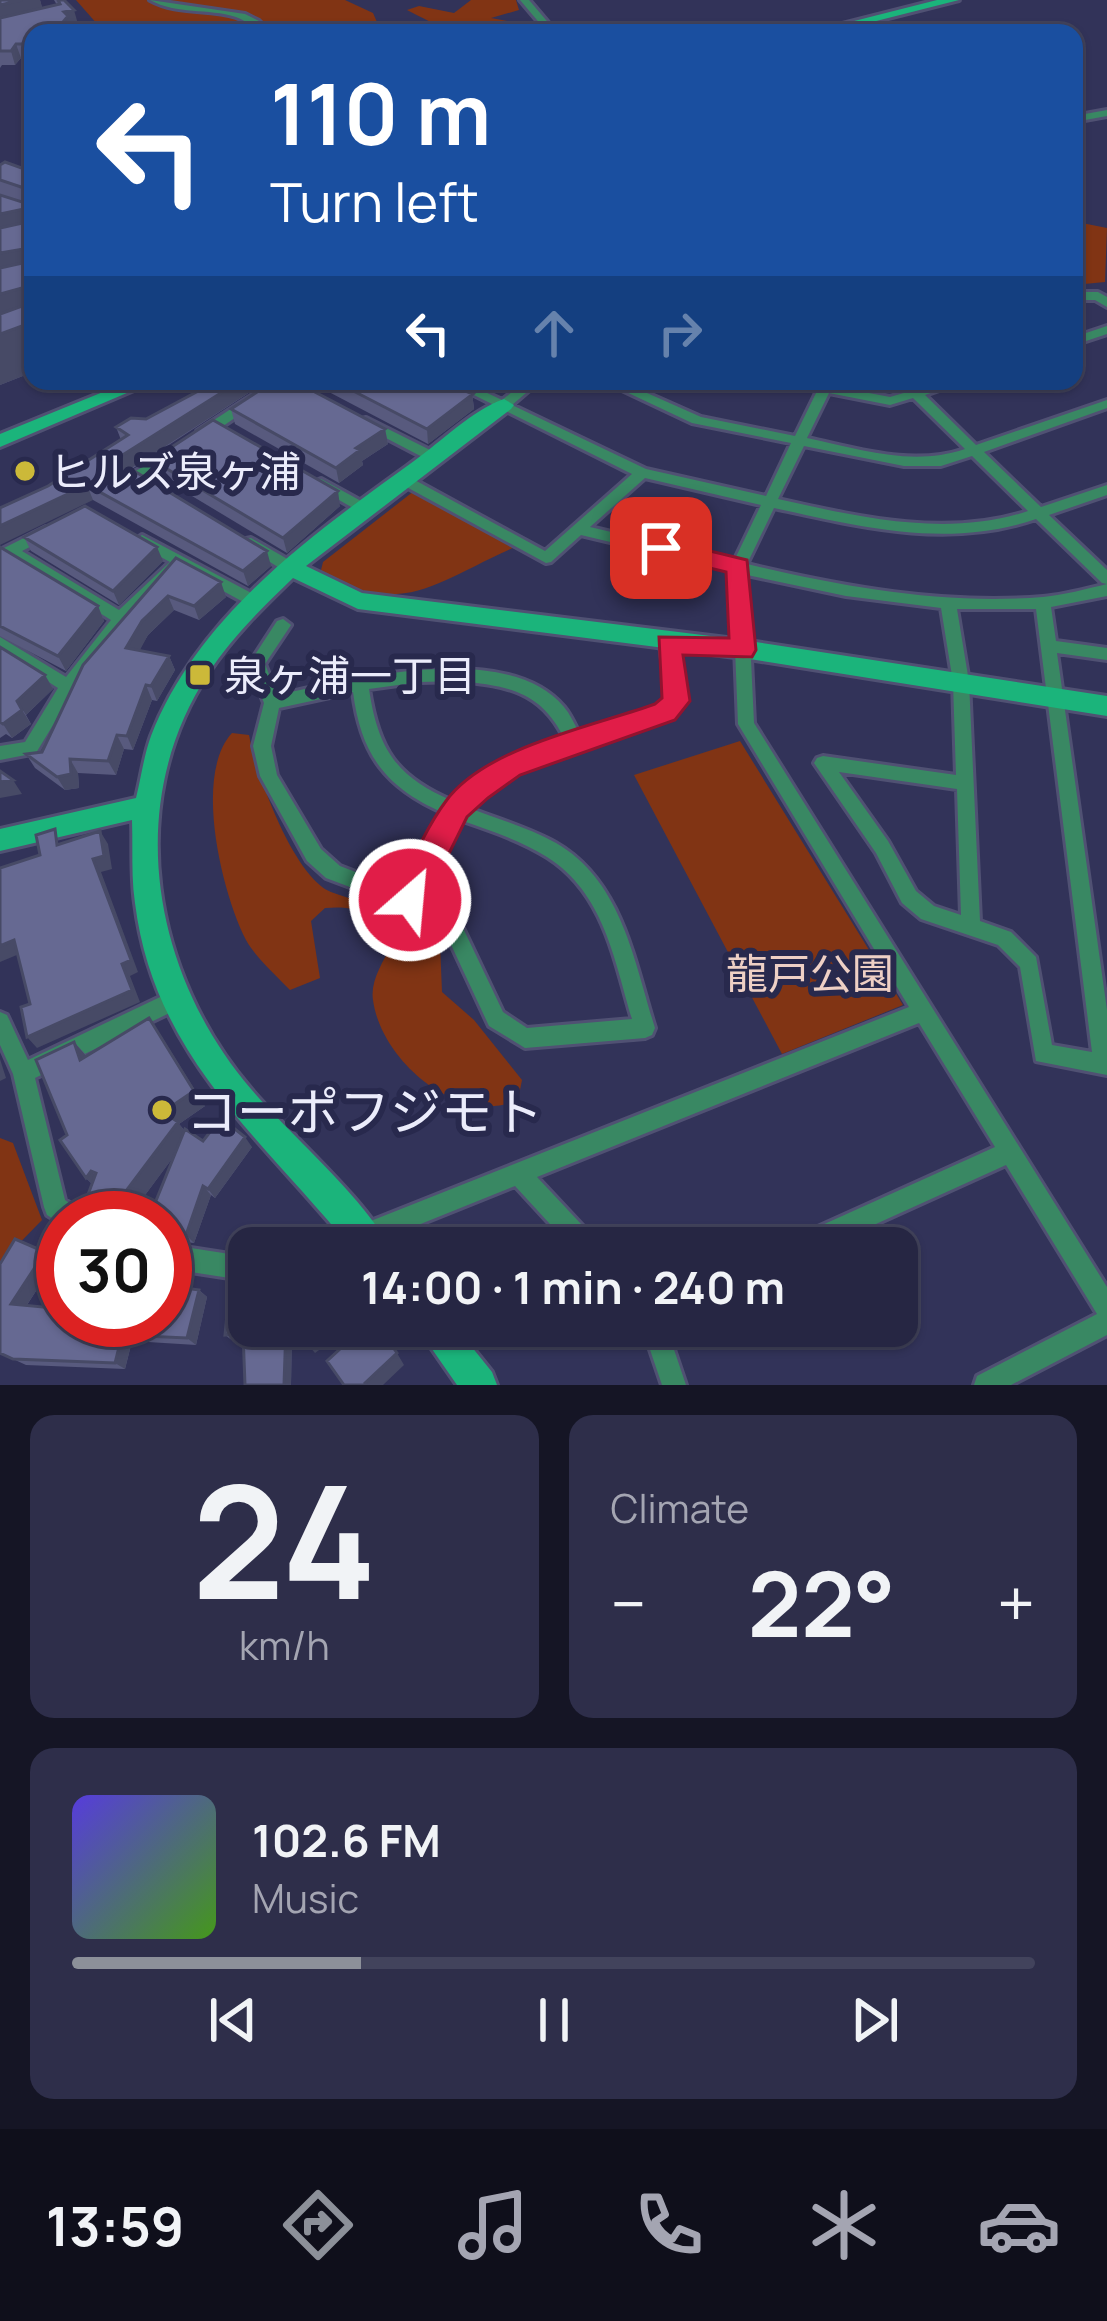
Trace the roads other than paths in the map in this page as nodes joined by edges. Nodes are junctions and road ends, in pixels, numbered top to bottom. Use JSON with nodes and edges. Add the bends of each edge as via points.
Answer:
{"nodes":[{"id":1,"x":154,"y":0,"type":"edge"},
{"id":2,"x":524,"y":0,"type":"edge"},
{"id":3,"x":953,"y":0,"type":"edge"},
{"id":4,"x":260,"y":24,"type":"edge"},
{"id":5,"x":545,"y":24,"type":"edge"},
{"id":6,"x":851,"y":24,"type":"edge"},
{"id":7,"x":97,"y":390,"type":"edge"},
{"id":8,"x":124,"y":390,"type":"edge"},
{"id":9,"x":271,"y":390,"type":"edge"},
{"id":10,"x":472,"y":390,"type":"edge"},
{"id":11,"x":523,"y":390,"type":"edge"},
{"id":12,"x":629,"y":390,"type":"edge"},
{"id":13,"x":823,"y":390,"type":"edge"},
{"id":14,"x":850,"y":390,"type":"edge"},
{"id":15,"x":934,"y":390,"type":"edge"},
{"id":16,"x":918,"y":396,"type":"junction"},
{"id":17,"x":1107,"y":404,"type":"edge"},
{"id":18,"x":504,"y":405,"type":"junction"},
{"id":19,"x":347,"y":412,"type":"edge"},
{"id":20,"x":216,"y":424,"type":"junction"},
{"id":21,"x":0,"y":429,"type":"edge"},
{"id":22,"x":236,"y":436,"type":"edge"},
{"id":23,"x":0,"y":441,"type":"edge"},
{"id":24,"x":798,"y":441,"type":"junction"},
{"id":25,"x":976,"y":452,"type":"junction"},
{"id":26,"x":435,"y":458,"type":"junction"},
{"id":27,"x":297,"y":470,"type":"edge"},
{"id":28,"x":642,"y":472,"type":"junction"},
{"id":29,"x":406,"y":481,"type":"junction"},
{"id":30,"x":1107,"y":490,"type":"edge"},
{"id":31,"x":180,"y":500,"type":"edge"},
{"id":32,"x":770,"y":502,"type":"junction"},
{"id":33,"x":367,"y":510,"type":"junction"},
{"id":34,"x":1042,"y":516,"type":"junction"},
{"id":35,"x":70,"y":520,"type":"edge"},
{"id":36,"x":126,"y":530,"type":"edge"},
{"id":37,"x":582,"y":530,"type":"junction"},
{"id":38,"x":241,"y":538,"type":"edge"},
{"id":39,"x":5,"y":553,"type":"edge"},
{"id":40,"x":178,"y":561,"type":"junction"},
{"id":41,"x":739,"y":566,"type":"junction"},
{"id":42,"x":291,"y":568,"type":"junction"},
{"id":43,"x":1107,"y":579,"type":"edge"},
{"id":44,"x":1107,"y":590,"type":"edge"},
{"id":45,"x":252,"y":600,"type":"junction"},
{"id":46,"x":1043,"y":605,"type":"junction"},
{"id":47,"x":949,"y":607,"type":"junction"},
{"id":48,"x":118,"y":617,"type":"junction"},
{"id":49,"x":283,"y":625,"type":"dead end"},
{"id":50,"x":0,"y":643,"type":"edge"},
{"id":51,"x":668,"y":644,"type":"junction"},
{"id":52,"x":1051,"y":646,"type":"junction"},
{"id":53,"x":743,"y":650,"type":"junction"},
{"id":54,"x":1107,"y":654,"type":"edge"},
{"id":55,"x":961,"y":682,"type":"junction"},
{"id":56,"x":66,"y":685,"type":"junction"},
{"id":57,"x":360,"y":685,"type":"junction"},
{"id":58,"x":1055,"y":698,"type":"junction"},
{"id":59,"x":272,"y":703,"type":"junction"},
{"id":60,"x":1107,"y":706,"type":"edge"},
{"id":61,"x":575,"y":742,"type":"junction"},
{"id":62,"x":0,"y":753,"type":"edge"},
{"id":63,"x":963,"y":783,"type":"junction"},
{"id":64,"x":143,"y":807,"type":"junction"},
{"id":65,"x":457,"y":808,"type":"junction"},
{"id":66,"x":0,"y":840,"type":"edge"},
{"id":67,"x":410,"y":900,"type":"junction"},
{"id":68,"x":971,"y":928,"type":"junction"},
{"id":69,"x":177,"y":999,"type":"junction"},
{"id":70,"x":921,"y":1012,"type":"junction"},
{"id":71,"x":0,"y":1022,"type":"edge"},
{"id":72,"x":1106,"y":1065,"type":"edge"},
{"id":73,"x":23,"y":1073,"type":"junction"},
{"id":74,"x":1009,"y":1152,"type":"junction"},
{"id":75,"x":519,"y":1174,"type":"junction"},
{"id":76,"x":51,"y":1191,"type":"edge"},
{"id":77,"x":343,"y":1227,"type":"edge"},
{"id":78,"x":396,"y":1227,"type":"edge"},
{"id":79,"x":568,"y":1227,"type":"edge"},
{"id":80,"x":843,"y":1227,"type":"edge"},
{"id":81,"x":192,"y":1260,"type":"edge"},
{"id":82,"x":228,"y":1266,"type":"edge"},
{"id":83,"x":1107,"y":1310,"type":"edge"},
{"id":84,"x":1107,"y":1322,"type":"edge"},
{"id":85,"x":449,"y":1347,"type":"edge"},
{"id":86,"x":660,"y":1347,"type":"edge"},
{"id":87,"x":479,"y":1385,"type":"edge"},
{"id":88,"x":674,"y":1385,"type":"edge"},
{"id":89,"x":986,"y":1385,"type":"edge"}],
"edges":[{"from":1,"to":4,"type":"street","via":[[236,10]]},
{"from":2,"to":5,"type":"street"},
{"from":3,"to":6,"type":"street"},
{"from":7,"to":21,"type":"street"},
{"from":8,"to":23,"type":"street"},
{"from":9,"to":20,"type":"street"},
{"from":10,"to":18,"type":"street"},
{"from":11,"to":18,"type":"street"},
{"from":12,"to":24,"type":"street","via":[[697,420]]},
{"from":13,"to":24,"type":"street"},
{"from":14,"to":16,"type":"street","via":[[890,400]]},
{"from":15,"to":16,"type":"street"},
{"from":16,"to":25,"type":"street"},
{"from":17,"to":25,"type":"street"},
{"from":18,"to":26,"type":"street"},
{"from":18,"to":28,"type":"street"},
{"from":19,"to":26,"type":"street"},
{"from":20,"to":22,"type":"street"},
{"from":20,"to":31,"type":"street","via":[[133,479]]},
{"from":24,"to":25,"type":"street","via":[[904,462]]},
{"from":24,"to":32,"type":"street"},
{"from":25,"to":34,"type":"street"},
{"from":26,"to":29,"type":"street"},
{"from":27,"to":33,"type":"street"},
{"from":28,"to":32,"type":"street"},
{"from":28,"to":37,"type":"street"},
{"from":29,"to":33,"type":"street"},
{"from":29,"to":37,"type":"street","via":[[547,558]]},
{"from":30,"to":34,"type":"street"},
{"from":32,"to":34,"type":"street","via":[[907,529]]},
{"from":32,"to":41,"type":"street"},
{"from":33,"to":42,"type":"street"},
{"from":34,"to":43,"type":"street"},
{"from":35,"to":39,"type":"street"},
{"from":36,"to":40,"type":"street"},
{"from":37,"to":41,"type":"street"},
{"from":38,"to":42,"type":"street"},
{"from":39,"to":48,"type":"street"},
{"from":40,"to":45,"type":"street"},
{"from":40,"to":48,"type":"street"},
{"from":41,"to":47,"type":"street"},
{"from":41,"to":53,"type":"street"},
{"from":42,"to":45,"type":"street"},
{"from":42,"to":51,"type":"street","via":[[358,601]]},
{"from":44,"to":46,"type":"street"},
{"from":45,"to":64,"type":"street","via":[[208,647],[184,688]]},
{"from":46,"to":47,"type":"street"},
{"from":46,"to":52,"type":"street"},
{"from":47,"to":55,"type":"street"},
{"from":48,"to":56,"type":"street"},
{"from":49,"to":59,"type":"street","via":[[257,664]]},
{"from":50,"to":56,"type":"street"},
{"from":51,"to":53,"type":"street"},
{"from":51,"to":61,"type":"street","via":[[676,701],[665,712]]},
{"from":52,"to":54,"type":"street"},
{"from":52,"to":58,"type":"street"},
{"from":53,"to":55,"type":"street"},
{"from":53,"to":70,"type":"street","via":[[746,724]]},
{"from":55,"to":58,"type":"street"},
{"from":55,"to":63,"type":"street"},
{"from":56,"to":62,"type":"street","via":[[30,748]]},
{"from":57,"to":59,"type":"street"},
{"from":57,"to":61,"type":"street","via":[[424,674],[495,680],[554,707]]},
{"from":57,"to":65,"type":"street","via":[[370,738],[394,776]]},
{"from":58,"to":60,"type":"street"},
{"from":58,"to":72,"type":"street"},
{"from":59,"to":67,"type":"street","via":[[262,746],[268,776],[314,855],[334,872]]},
{"from":61,"to":65,"type":"street","via":[[510,766]]},
{"from":63,"to":68,"type":"street"},
{"from":63,"to":68,"type":"street","via":[[824,763],[910,897],[928,913]]},
{"from":64,"to":66,"type":"street"},
{"from":64,"to":69,"type":"street","via":[[155,940]]},
{"from":65,"to":67,"type":"street"},
{"from":65,"to":67,"type":"street","via":[[548,845],[580,870],[602,899],[645,1028],[525,1038],[496,1019],[447,915]]},
{"from":68,"to":72,"type":"street","via":[[1004,938],[1029,963],[1043,1054]]},
{"from":69,"to":73,"type":"street"},
{"from":69,"to":77,"type":"street","via":[[199,1046]]},
{"from":70,"to":74,"type":"street"},
{"from":70,"to":75,"type":"street"},
{"from":71,"to":73,"type":"street"},
{"from":73,"to":76,"type":"street"},
{"from":74,"to":80,"type":"street"},
{"from":74,"to":83,"type":"street"},
{"from":75,"to":78,"type":"street"},
{"from":75,"to":79,"type":"street"},
{"from":81,"to":82,"type":"street"},
{"from":84,"to":89,"type":"street"},
{"from":85,"to":87,"type":"street"},
{"from":86,"to":88,"type":"street"}]}
